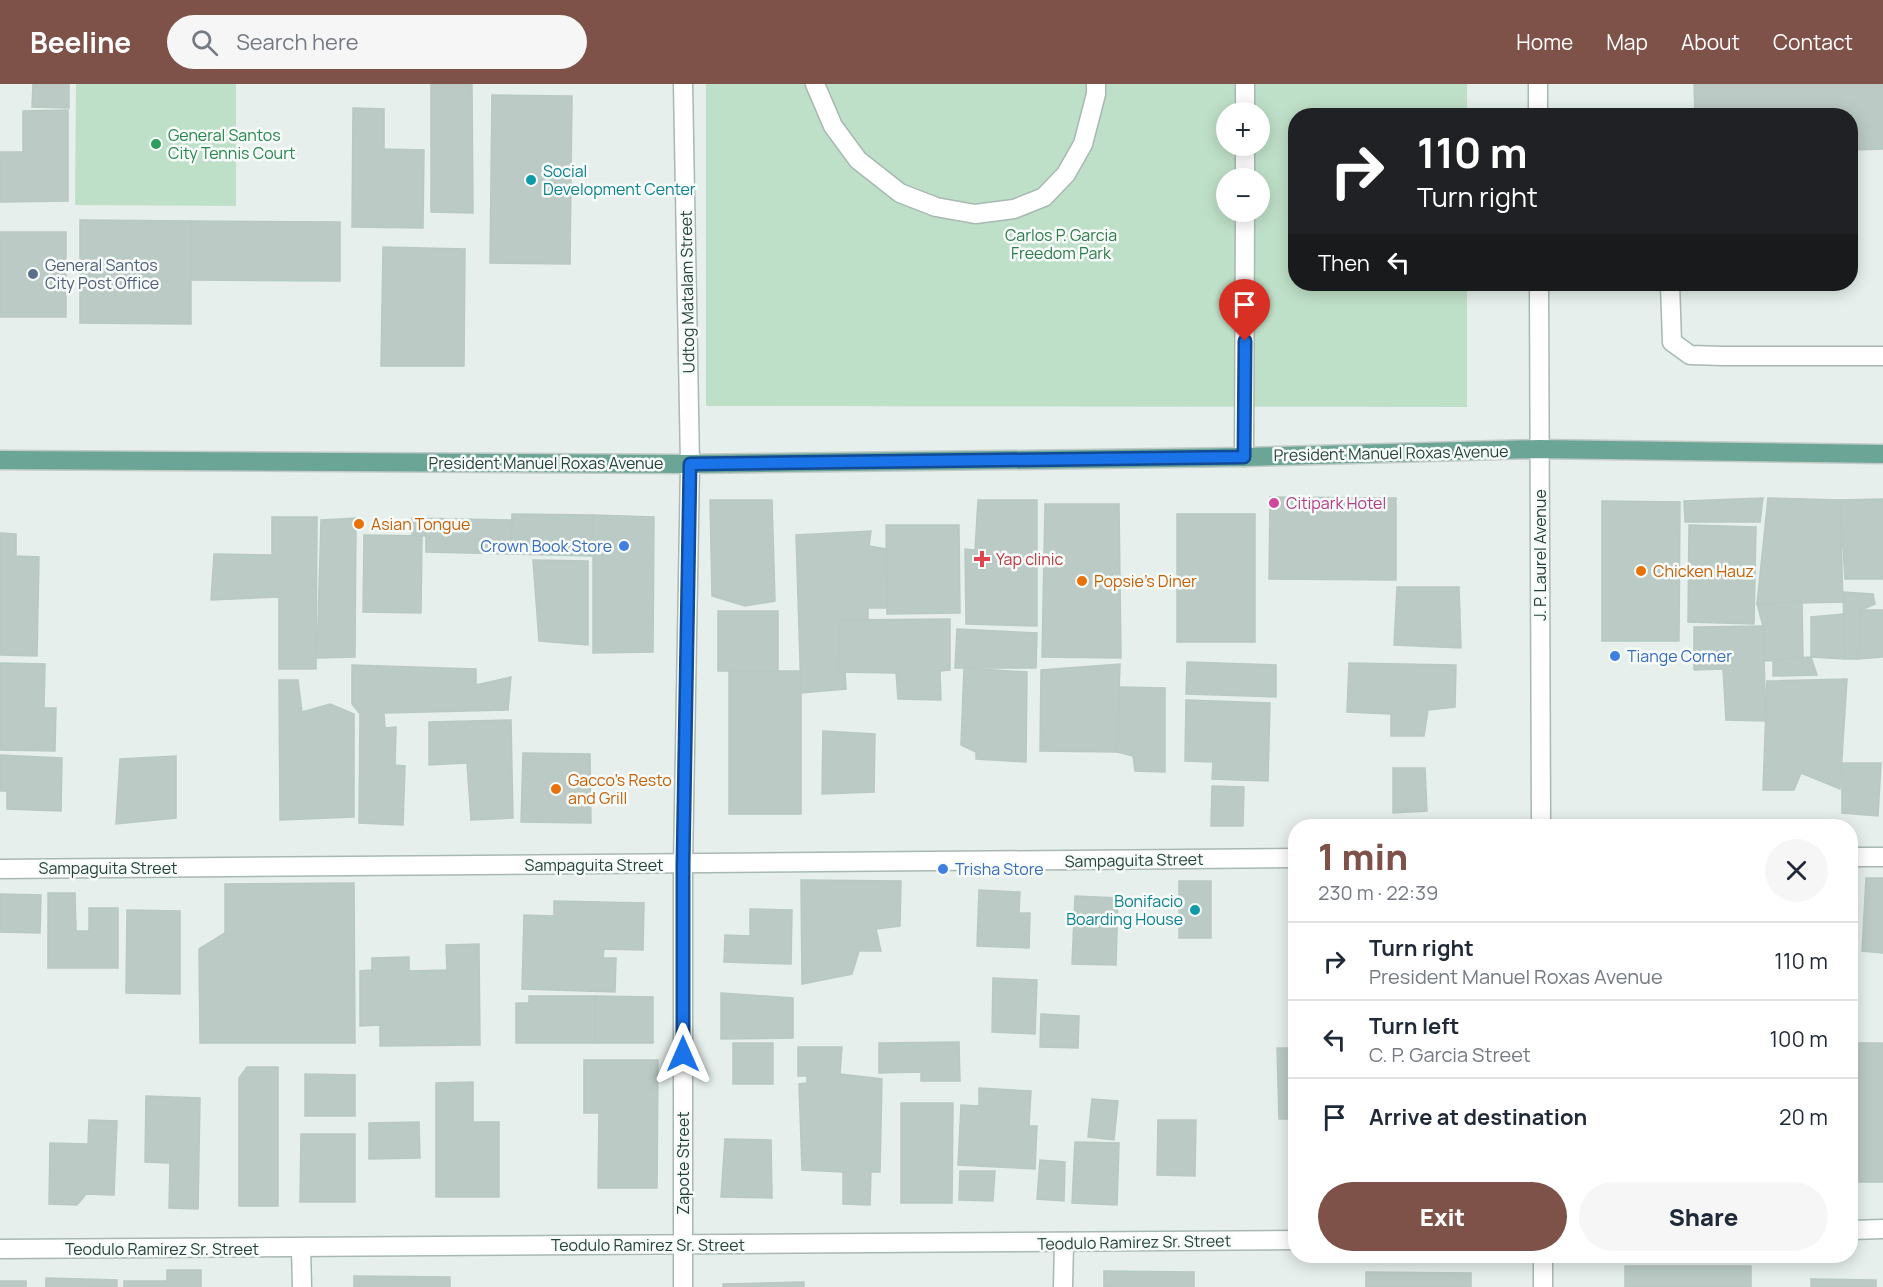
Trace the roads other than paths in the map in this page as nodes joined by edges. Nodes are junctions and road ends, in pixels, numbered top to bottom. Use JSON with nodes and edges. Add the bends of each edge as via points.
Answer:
{"nodes":[{"id":1,"x":683,"y":84,"type":"edge"},
{"id":2,"x":815,"y":84,"type":"edge"},
{"id":3,"x":1096,"y":84,"type":"edge"},
{"id":4,"x":1245,"y":84,"type":"edge"},
{"id":5,"x":1538,"y":84,"type":"edge"},
{"id":6,"x":1245,"y":102,"type":"edge"},
{"id":7,"x":1538,"y":108,"type":"edge"},
{"id":8,"x":1245,"y":222,"type":"edge"},
{"id":9,"x":1539,"y":291,"type":"edge"},
{"id":10,"x":1670,"y":291,"type":"edge"},
{"id":11,"x":1883,"y":356,"type":"edge"},
{"id":12,"x":1539,"y":449,"type":"junction"},
{"id":13,"x":1883,"y":454,"type":"edge"},
{"id":14,"x":1244,"y":457,"type":"junction"},
{"id":15,"x":0,"y":460,"type":"edge"},
{"id":16,"x":690,"y":464,"type":"junction"},
{"id":17,"x":1541,"y":819,"type":"edge"},
{"id":18,"x":1858,"y":857,"type":"edge"},
{"id":19,"x":1883,"y":857,"type":"edge"},
{"id":20,"x":1288,"y":858,"type":"edge"},
{"id":21,"x":683,"y":865,"type":"junction"},
{"id":22,"x":0,"y":869,"type":"edge"},
{"id":23,"x":1883,"y":1229,"type":"edge"},
{"id":24,"x":1858,"y":1230,"type":"edge"},
{"id":25,"x":1288,"y":1240,"type":"edge"},
{"id":26,"x":1064,"y":1243,"type":"junction"},
{"id":27,"x":682,"y":1244,"type":"junction"},
{"id":28,"x":301,"y":1248,"type":"junction"},
{"id":29,"x":0,"y":1249,"type":"edge"},
{"id":30,"x":1543,"y":1263,"type":"edge"},
{"id":31,"x":302,"y":1287,"type":"edge"},
{"id":32,"x":683,"y":1287,"type":"edge"},
{"id":33,"x":1063,"y":1287,"type":"edge"},
{"id":34,"x":1543,"y":1287,"type":"edge"}],
"edges":[{"from":1,"to":16,"type":"street","name":"Udtog Matalam Street"},
{"from":2,"to":3,"type":"street","via":[[833,126],[858,160],[900,193],[936,207],[975,214],[1024,205],[1044,196],[1066,174],[1083,144]]},
{"from":4,"to":6,"type":"street"},
{"from":5,"to":7,"type":"street"},
{"from":8,"to":14,"type":"street"},
{"from":9,"to":12,"type":"street","name":"J. P. Laurel Avenue"},
{"from":10,"to":11,"type":"street","via":[[1672,342],[1690,355]]},
{"from":12,"to":13,"type":"main road","name":"President Manuel Roxas Avenue"},
{"from":12,"to":14,"type":"main road","name":"President Manuel Roxas Avenue"},
{"from":12,"to":17,"type":"street","name":"J. P. Laurel Avenue"},
{"from":14,"to":16,"type":"main road","name":"President Manuel Roxas Avenue"},
{"from":15,"to":16,"type":"main road","name":"President Manuel Roxas Avenue"},
{"from":16,"to":21,"type":"street","name":"Zapote Street"},
{"from":18,"to":19,"type":"street"},
{"from":20,"to":21,"type":"street","name":"Sampaguita Street"},
{"from":21,"to":22,"type":"street","name":"Sampaguita Street"},
{"from":21,"to":27,"type":"street","name":"Zapote Street"},
{"from":23,"to":24,"type":"street"},
{"from":25,"to":26,"type":"street","name":"Teodulo Ramirez Sr. Street"},
{"from":26,"to":27,"type":"street","name":"Teodulo Ramirez Sr. Street"},
{"from":26,"to":33,"type":"street"},
{"from":27,"to":28,"type":"street","name":"Teodulo Ramirez Sr. Street"},
{"from":27,"to":32,"type":"street","name":"Zapote Street"},
{"from":28,"to":29,"type":"street","name":"Teodulo Ramirez Sr. Street"},
{"from":28,"to":31,"type":"street"},
{"from":30,"to":34,"type":"street"}]}
